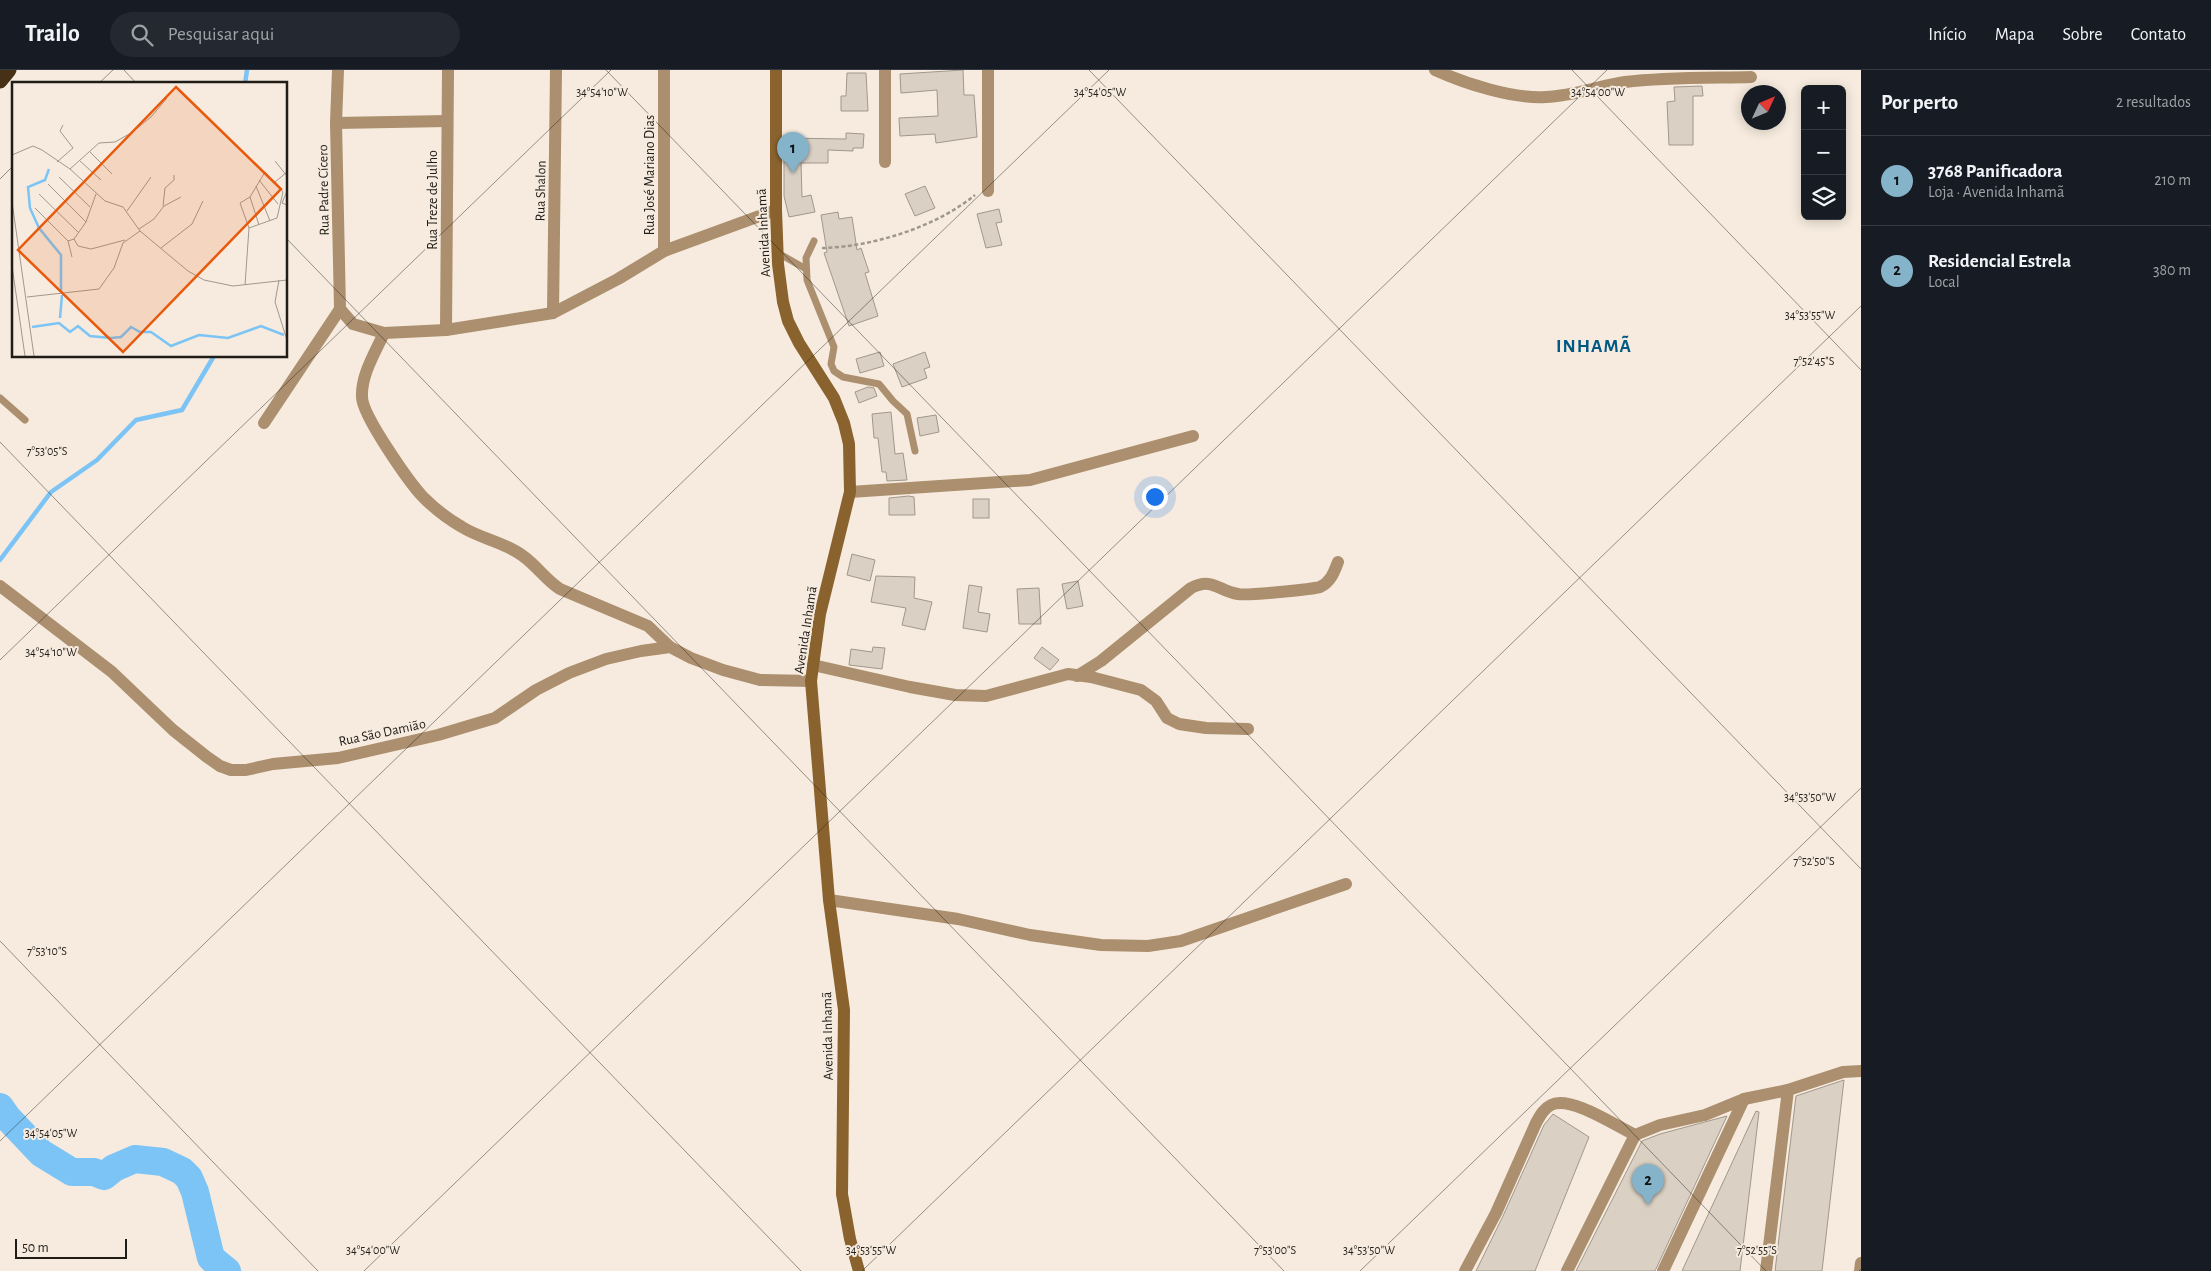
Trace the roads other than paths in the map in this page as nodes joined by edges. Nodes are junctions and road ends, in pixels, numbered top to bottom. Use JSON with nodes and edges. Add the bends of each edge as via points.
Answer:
{"nodes":[{"id":1,"x":9,"y":70,"type":"edge"},
{"id":2,"x":338,"y":70,"type":"edge"},
{"id":3,"x":448,"y":70,"type":"edge"},
{"id":4,"x":556,"y":70,"type":"edge"},
{"id":5,"x":664,"y":70,"type":"edge"},
{"id":6,"x":776,"y":70,"type":"edge"},
{"id":7,"x":885,"y":70,"type":"edge"},
{"id":8,"x":988,"y":70,"type":"edge"},
{"id":9,"x":1436,"y":70,"type":"edge"},
{"id":10,"x":1751,"y":77,"type":"dead end"},
{"id":11,"x":0,"y":81,"type":"edge"},
{"id":12,"x":447,"y":121,"type":"junction"},
{"id":13,"x":336,"y":123,"type":"junction"},
{"id":14,"x":886,"y":162,"type":"dead end"},
{"id":15,"x":988,"y":187,"type":"road end"},
{"id":16,"x":776,"y":210,"type":"junction"},
{"id":17,"x":814,"y":242,"type":"dead end"},
{"id":18,"x":664,"y":251,"type":"junction"},
{"id":19,"x":778,"y":254,"type":"junction"},
{"id":20,"x":806,"y":270,"type":"junction"},
{"id":21,"x":340,"y":309,"type":"junction"},
{"id":22,"x":553,"y":313,"type":"junction"},
{"id":23,"x":446,"y":330,"type":"junction"},
{"id":24,"x":384,"y":333,"type":"junction"},
{"id":25,"x":831,"y":364,"type":"junction"},
{"id":26,"x":817,"y":372,"type":"junction"},
{"id":27,"x":0,"y":398,"type":"edge"},
{"id":28,"x":26,"y":420,"type":"dead end"},
{"id":29,"x":264,"y":423,"type":"dead end"},
{"id":30,"x":1193,"y":436,"type":"dead end"},
{"id":31,"x":916,"y":451,"type":"dead end"},
{"id":32,"x":850,"y":492,"type":"junction"},
{"id":33,"x":1338,"y":562,"type":"dead end"},
{"id":34,"x":0,"y":586,"type":"edge"},
{"id":35,"x":670,"y":648,"type":"junction"},
{"id":36,"x":813,"y":665,"type":"junction"},
{"id":37,"x":1077,"y":676,"type":"junction"},
{"id":38,"x":811,"y":681,"type":"junction"},
{"id":39,"x":1248,"y":729,"type":"dead end"},
{"id":40,"x":1346,"y":884,"type":"dead end"},
{"id":41,"x":830,"y":900,"type":"junction"},
{"id":42,"x":1861,"y":1071,"type":"edge"},
{"id":43,"x":1788,"y":1090,"type":"junction"},
{"id":44,"x":1744,"y":1099,"type":"junction"},
{"id":45,"x":1635,"y":1135,"type":"junction"},
{"id":46,"x":1861,"y":1263,"type":"edge"},
{"id":47,"x":859,"y":1271,"type":"edge"},
{"id":48,"x":1465,"y":1271,"type":"edge"},
{"id":49,"x":1567,"y":1271,"type":"edge"},
{"id":50,"x":1663,"y":1271,"type":"edge"},
{"id":51,"x":1766,"y":1271,"type":"edge"},
{"id":52,"x":1860,"y":1271,"type":"edge"}],
"edges":[{"from":1,"to":11,"type":"highway"},
{"from":2,"to":13,"type":"street","name":"Rua Padre Cícero"},
{"from":3,"to":12,"type":"street","name":"Rua Treze de Julho"},
{"from":4,"to":22,"type":"street","name":"Rua Shalon"},
{"from":5,"to":18,"type":"street","name":"Rua José Mariano Dias"},
{"from":6,"to":16,"type":"street","name":"Avenida Inhamã"},
{"from":7,"to":14,"type":"street"},
{"from":8,"to":15,"type":"street"},
{"from":9,"to":10,"type":"street","via":[[1457,80],[1491,89],[1545,97],[1626,82]]},
{"from":12,"to":13,"type":"street"},
{"from":12,"to":23,"type":"street","name":"Rua Treze de Julho"},
{"from":13,"to":21,"type":"street","name":"Rua Padre Cícero"},
{"from":16,"to":18,"type":"street"},
{"from":16,"to":19,"type":"street","name":"Avenida Inhamã"},
{"from":17,"to":20,"type":"lane","via":[[806,258]]},
{"from":18,"to":22,"type":"street","via":[[618,280]]},
{"from":19,"to":20,"type":"lane"},
{"from":19,"to":26,"type":"street","name":"Avenida Inhamã","via":[[788,321]]},
{"from":20,"to":25,"type":"lane","via":[[834,347]]},
{"from":21,"to":24,"type":"street","via":[[353,324]]},
{"from":21,"to":29,"type":"street"},
{"from":22,"to":23,"type":"street"},
{"from":23,"to":24,"type":"street"},
{"from":24,"to":35,"type":"street","via":[[368,368],[362,399],[387,447],[422,496],[464,528],[523,556],[560,589],[648,626]]},
{"from":25,"to":26,"type":"lane"},
{"from":25,"to":31,"type":"lane","via":[[834,371],[843,377],[879,384],[886,390],[907,414]]},
{"from":26,"to":32,"type":"street","name":"Avenida Inhamã","via":[[834,398],[844,422],[849,444]]},
{"from":27,"to":28,"type":"lane"},
{"from":30,"to":32,"type":"street","via":[[1030,480]]},
{"from":32,"to":36,"type":"street","name":"Avenida Inhamã","via":[[820,614]]},
{"from":33,"to":37,"type":"street","via":[[1330,579],[1320,587],[1302,590],[1242,595],[1202,582]]},
{"from":34,"to":35,"type":"street","name":"Rua São Damião","via":[[112,672],[200,752],[231,770],[338,758],[438,735],[495,718],[536,690],[584,667],[641,651]]},
{"from":35,"to":38,"type":"street","name":"Rua São Damião","via":[[715,667],[760,680]]},
{"from":36,"to":37,"type":"street","via":[[963,696],[986,696],[1068,674]]},
{"from":36,"to":38,"type":"street","name":"Avenida Inhamã"},
{"from":37,"to":39,"type":"street","via":[[1141,690],[1156,701],[1166,718],[1179,724]]},
{"from":38,"to":41,"type":"street","name":"Avenida Inhamã"},
{"from":40,"to":41,"type":"street","via":[[1181,941],[1148,946],[1101,945],[1030,935],[958,919]]},
{"from":41,"to":47,"type":"street","name":"Avenida Inhamã","via":[[844,1010],[842,1194]]},
{"from":42,"to":43,"type":"street","via":[[1843,1072]]},
{"from":43,"to":44,"type":"street"},
{"from":43,"to":51,"type":"street"},
{"from":44,"to":45,"type":"street","via":[[1705,1115],[1660,1125]]},
{"from":44,"to":50,"type":"street"},
{"from":45,"to":48,"type":"street","via":[[1573,1105],[1562,1102],[1544,1110]]},
{"from":45,"to":49,"type":"street"},
{"from":46,"to":52,"type":"street"}]}
